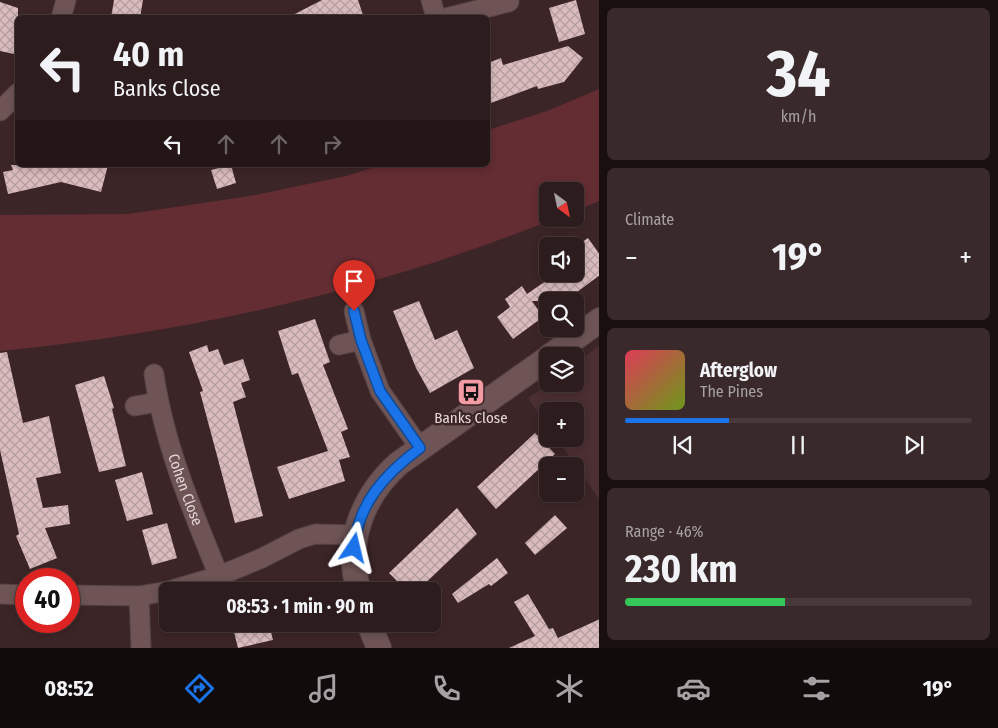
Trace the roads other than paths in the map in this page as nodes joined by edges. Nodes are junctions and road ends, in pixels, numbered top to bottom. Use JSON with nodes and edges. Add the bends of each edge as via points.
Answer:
{"nodes":[{"id":1,"x":66,"y":0,"type":"edge"},
{"id":2,"x":431,"y":0,"type":"edge"},
{"id":3,"x":509,"y":2,"type":"dead end"},
{"id":4,"x":62,"y":15,"type":"edge"},
{"id":5,"x":435,"y":15,"type":"edge"},
{"id":6,"x":458,"y":15,"type":"edge"},
{"id":7,"x":15,"y":96,"type":"edge"},
{"id":8,"x":0,"y":111,"type":"edge"},
{"id":9,"x":354,"y":311,"type":"dead end"},
{"id":10,"x":599,"y":320,"type":"edge"},
{"id":11,"x":361,"y":340,"type":"junction"},
{"id":12,"x":338,"y":345,"type":"dead end"},
{"id":13,"x":563,"y":347,"type":"edge"},
{"id":14,"x":539,"y":364,"type":"edge"},
{"id":15,"x":154,"y":374,"type":"dead end"},
{"id":16,"x":158,"y":402,"type":"junction"},
{"id":17,"x":135,"y":406,"type":"dead end"},
{"id":18,"x":420,"y":448,"type":"junction"},
{"id":19,"x":355,"y":534,"type":"junction"},
{"id":20,"x":219,"y":576,"type":"junction"},
{"id":21,"x":357,"y":582,"type":"edge"},
{"id":22,"x":0,"y":594,"type":"edge"},
{"id":23,"x":15,"y":595,"type":"edge"},
{"id":24,"x":80,"y":595,"type":"edge"},
{"id":25,"x":139,"y":596,"type":"junction"},
{"id":26,"x":372,"y":632,"type":"edge"},
{"id":27,"x":141,"y":648,"type":"edge"},
{"id":28,"x":379,"y":648,"type":"edge"}],
"edges":[{"from":1,"to":4,"type":"street"},
{"from":2,"to":5,"type":"street"},
{"from":3,"to":6,"type":"street"},
{"from":7,"to":8,"type":"street"},
{"from":9,"to":11,"type":"street"},
{"from":10,"to":13,"type":"street"},
{"from":11,"to":12,"type":"street"},
{"from":11,"to":18,"type":"street","via":[[383,396]]},
{"from":14,"to":18,"type":"street"},
{"from":15,"to":16,"type":"street","name":"Cohen Close"},
{"from":16,"to":17,"type":"street"},
{"from":16,"to":20,"type":"street","name":"Cohen Close","via":[[186,495]]},
{"from":18,"to":19,"type":"street","via":[[398,464],[373,492]]},
{"from":19,"to":20,"type":"street","via":[[307,536]]},
{"from":19,"to":21,"type":"street"},
{"from":20,"to":25,"type":"street"},
{"from":22,"to":23,"type":"street"},
{"from":24,"to":25,"type":"street"},
{"from":25,"to":27,"type":"street"},
{"from":26,"to":28,"type":"street"}]}
